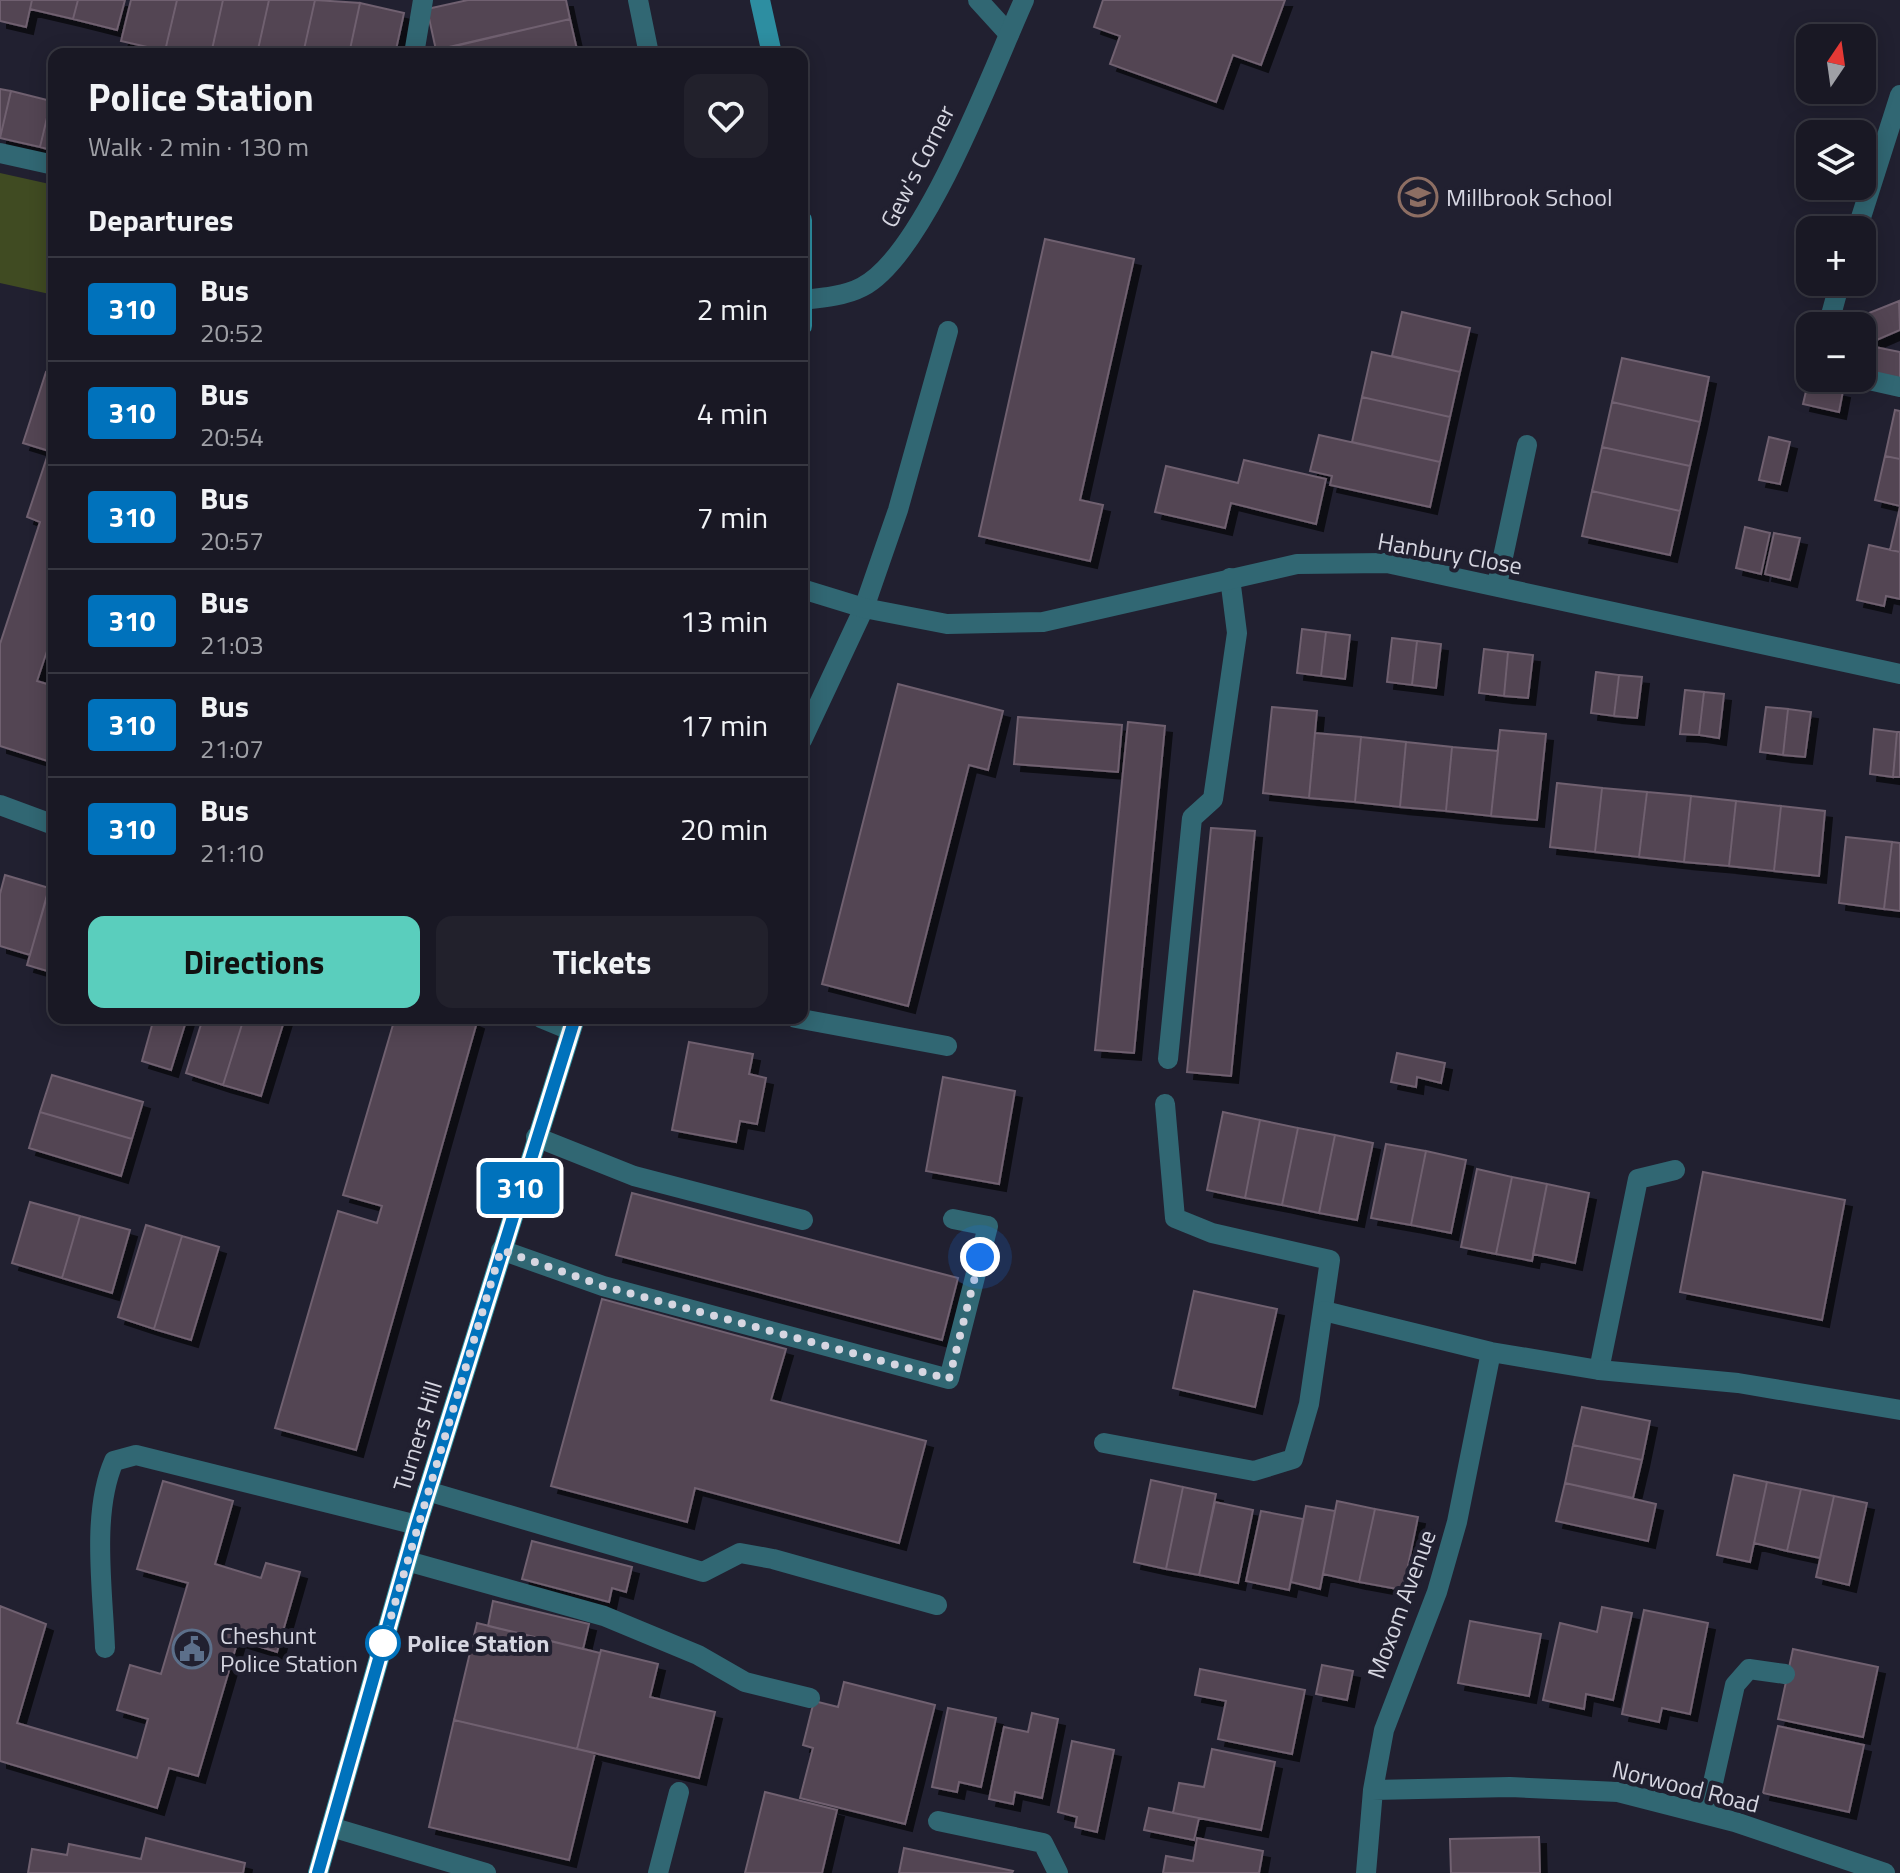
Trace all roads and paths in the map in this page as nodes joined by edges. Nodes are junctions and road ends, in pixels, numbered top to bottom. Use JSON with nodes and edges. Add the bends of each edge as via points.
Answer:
{"nodes":[{"id":1,"x":423,"y":0,"type":"edge"},
{"id":2,"x":638,"y":0,"type":"edge"},
{"id":3,"x":760,"y":0,"type":"edge"},
{"id":4,"x":978,"y":0,"type":"edge"},
{"id":5,"x":1024,"y":0,"type":"edge"},
{"id":6,"x":1009,"y":34,"type":"junction"},
{"id":7,"x":415,"y":48,"type":"edge"},
{"id":8,"x":648,"y":48,"type":"edge"},
{"id":9,"x":771,"y":48,"type":"edge"},
{"id":10,"x":1900,"y":95,"type":"edge"},
{"id":11,"x":0,"y":153,"type":"edge"},
{"id":12,"x":48,"y":164,"type":"edge"},
{"id":13,"x":1861,"y":216,"type":"edge"},
{"id":14,"x":808,"y":299,"type":"edge"},
{"id":15,"x":948,"y":331,"type":"dead end"},
{"id":16,"x":1876,"y":382,"type":"edge"},
{"id":17,"x":1900,"y":387,"type":"edge"},
{"id":18,"x":1527,"y":445,"type":"dead end"},
{"id":19,"x":1230,"y":578,"type":"junction"},
{"id":20,"x":1497,"y":585,"type":"junction"},
{"id":21,"x":808,"y":591,"type":"edge"},
{"id":22,"x":864,"y":608,"type":"junction"},
{"id":23,"x":1900,"y":674,"type":"edge"},
{"id":24,"x":808,"y":727,"type":"edge"},
{"id":25,"x":0,"y":805,"type":"edge"},
{"id":26,"x":48,"y":823,"type":"edge"},
{"id":27,"x":808,"y":1020,"type":"edge"},
{"id":28,"x":573,"y":1024,"type":"edge"},
{"id":29,"x":947,"y":1046,"type":"dead end"},
{"id":30,"x":1168,"y":1059,"type":"dead end"},
{"id":31,"x":1165,"y":1104,"type":"dead end"},
{"id":32,"x":536,"y":1137,"type":"junction"},
{"id":33,"x":1675,"y":1170,"type":"dead end"},
{"id":34,"x":953,"y":1219,"type":"dead end"},
{"id":35,"x":803,"y":1220,"type":"dead end"},
{"id":36,"x":501,"y":1250,"type":"junction"},
{"id":37,"x":1324,"y":1311,"type":"junction"},
{"id":38,"x":1491,"y":1352,"type":"junction"},
{"id":39,"x":1599,"y":1370,"type":"junction"},
{"id":40,"x":1900,"y":1410,"type":"edge"},
{"id":41,"x":1104,"y":1443,"type":"dead end"},
{"id":42,"x":427,"y":1491,"type":"junction"},
{"id":43,"x":417,"y":1525,"type":"junction"},
{"id":44,"x":407,"y":1561,"type":"junction"},
{"id":45,"x":937,"y":1605,"type":"dead end"},
{"id":46,"x":105,"y":1648,"type":"dead end"},
{"id":47,"x":1785,"y":1674,"type":"dead end"},
{"id":48,"x":810,"y":1698,"type":"dead end"},
{"id":49,"x":1373,"y":1790,"type":"junction"},
{"id":50,"x":679,"y":1792,"type":"dead end"},
{"id":51,"x":1706,"y":1814,"type":"junction"},
{"id":52,"x":938,"y":1821,"type":"dead end"},
{"id":53,"x":331,"y":1827,"type":"junction"},
{"id":54,"x":318,"y":1873,"type":"edge"},
{"id":55,"x":486,"y":1873,"type":"edge"},
{"id":56,"x":658,"y":1873,"type":"edge"},
{"id":57,"x":1058,"y":1873,"type":"edge"},
{"id":58,"x":1366,"y":1873,"type":"edge"},
{"id":59,"x":1885,"y":1873,"type":"edge"}],
"edges":[{"from":1,"to":7,"type":"street"},
{"from":2,"to":8,"type":"street"},
{"from":3,"to":9,"type":"main road"},
{"from":4,"to":6,"type":"street"},
{"from":5,"to":6,"type":"street","name":"Gew's Corner"},
{"from":6,"to":14,"type":"street","name":"Gew's Corner","via":[[926,214],[902,250],[861,288]]},
{"from":10,"to":13,"type":"street"},
{"from":11,"to":12,"type":"street"},
{"from":15,"to":22,"type":"street","via":[[898,510]]},
{"from":16,"to":17,"type":"street"},
{"from":18,"to":20,"type":"street"},
{"from":19,"to":20,"type":"street","name":"Hanbury Close","via":[[1297,564],[1387,563]]},
{"from":19,"to":22,"type":"street","name":"Hanbury Close","via":[[1043,622],[947,624]]},
{"from":19,"to":30,"type":"street","via":[[1237,633],[1213,799],[1192,818]]},
{"from":20,"to":23,"type":"street","name":"Hanbury Close"},
{"from":21,"to":22,"type":"street","name":"Hanbury Close"},
{"from":22,"to":24,"type":"street"},
{"from":25,"to":26,"type":"street"},
{"from":27,"to":29,"type":"street"},
{"from":28,"to":32,"type":"main road","name":"Turners Hill"},
{"from":31,"to":37,"type":"street","via":[[1175,1218],[1212,1233],[1330,1260]]},
{"from":32,"to":35,"type":"street","via":[[634,1176]]},
{"from":32,"to":36,"type":"main road","name":"Turners Hill"},
{"from":33,"to":39,"type":"street","via":[[1638,1179]]},
{"from":34,"to":36,"type":"street","via":[[988,1226],[949,1379],[603,1286]]},
{"from":36,"to":42,"type":"main road","name":"Turners Hill"},
{"from":37,"to":38,"type":"street"},
{"from":37,"to":41,"type":"street","via":[[1309,1404],[1293,1459],[1254,1471]]},
{"from":38,"to":39,"type":"street"},
{"from":38,"to":49,"type":"street","name":"Moxom Avenue","via":[[1457,1522],[1437,1592],[1384,1730]]},
{"from":39,"to":40,"type":"street","via":[[1738,1383]]},
{"from":42,"to":43,"type":"main road","name":"Turners Hill"},
{"from":42,"to":45,"type":"street","via":[[703,1572],[740,1553]]},
{"from":43,"to":44,"type":"main road","name":"Turners Hill"},
{"from":43,"to":46,"type":"street","via":[[136,1455],[114,1461],[105,1481],[102,1514]]},
{"from":44,"to":48,"type":"street","via":[[604,1616],[698,1655],[745,1682]]},
{"from":44,"to":53,"type":"main road","name":"Turners Hill"},
{"from":47,"to":51,"type":"street","via":[[1749,1669],[1735,1685]]},
{"from":49,"to":51,"type":"street","name":"Norwood Road","via":[[1510,1787],[1618,1792]]},
{"from":49,"to":58,"type":"street","name":"Moxom Avenue"},
{"from":50,"to":56,"type":"street"},
{"from":51,"to":59,"type":"street","name":"Norwood Road"},
{"from":52,"to":57,"type":"street","via":[[1043,1843]]},
{"from":53,"to":54,"type":"main road","name":"Turners Hill"},
{"from":53,"to":55,"type":"street"}]}
